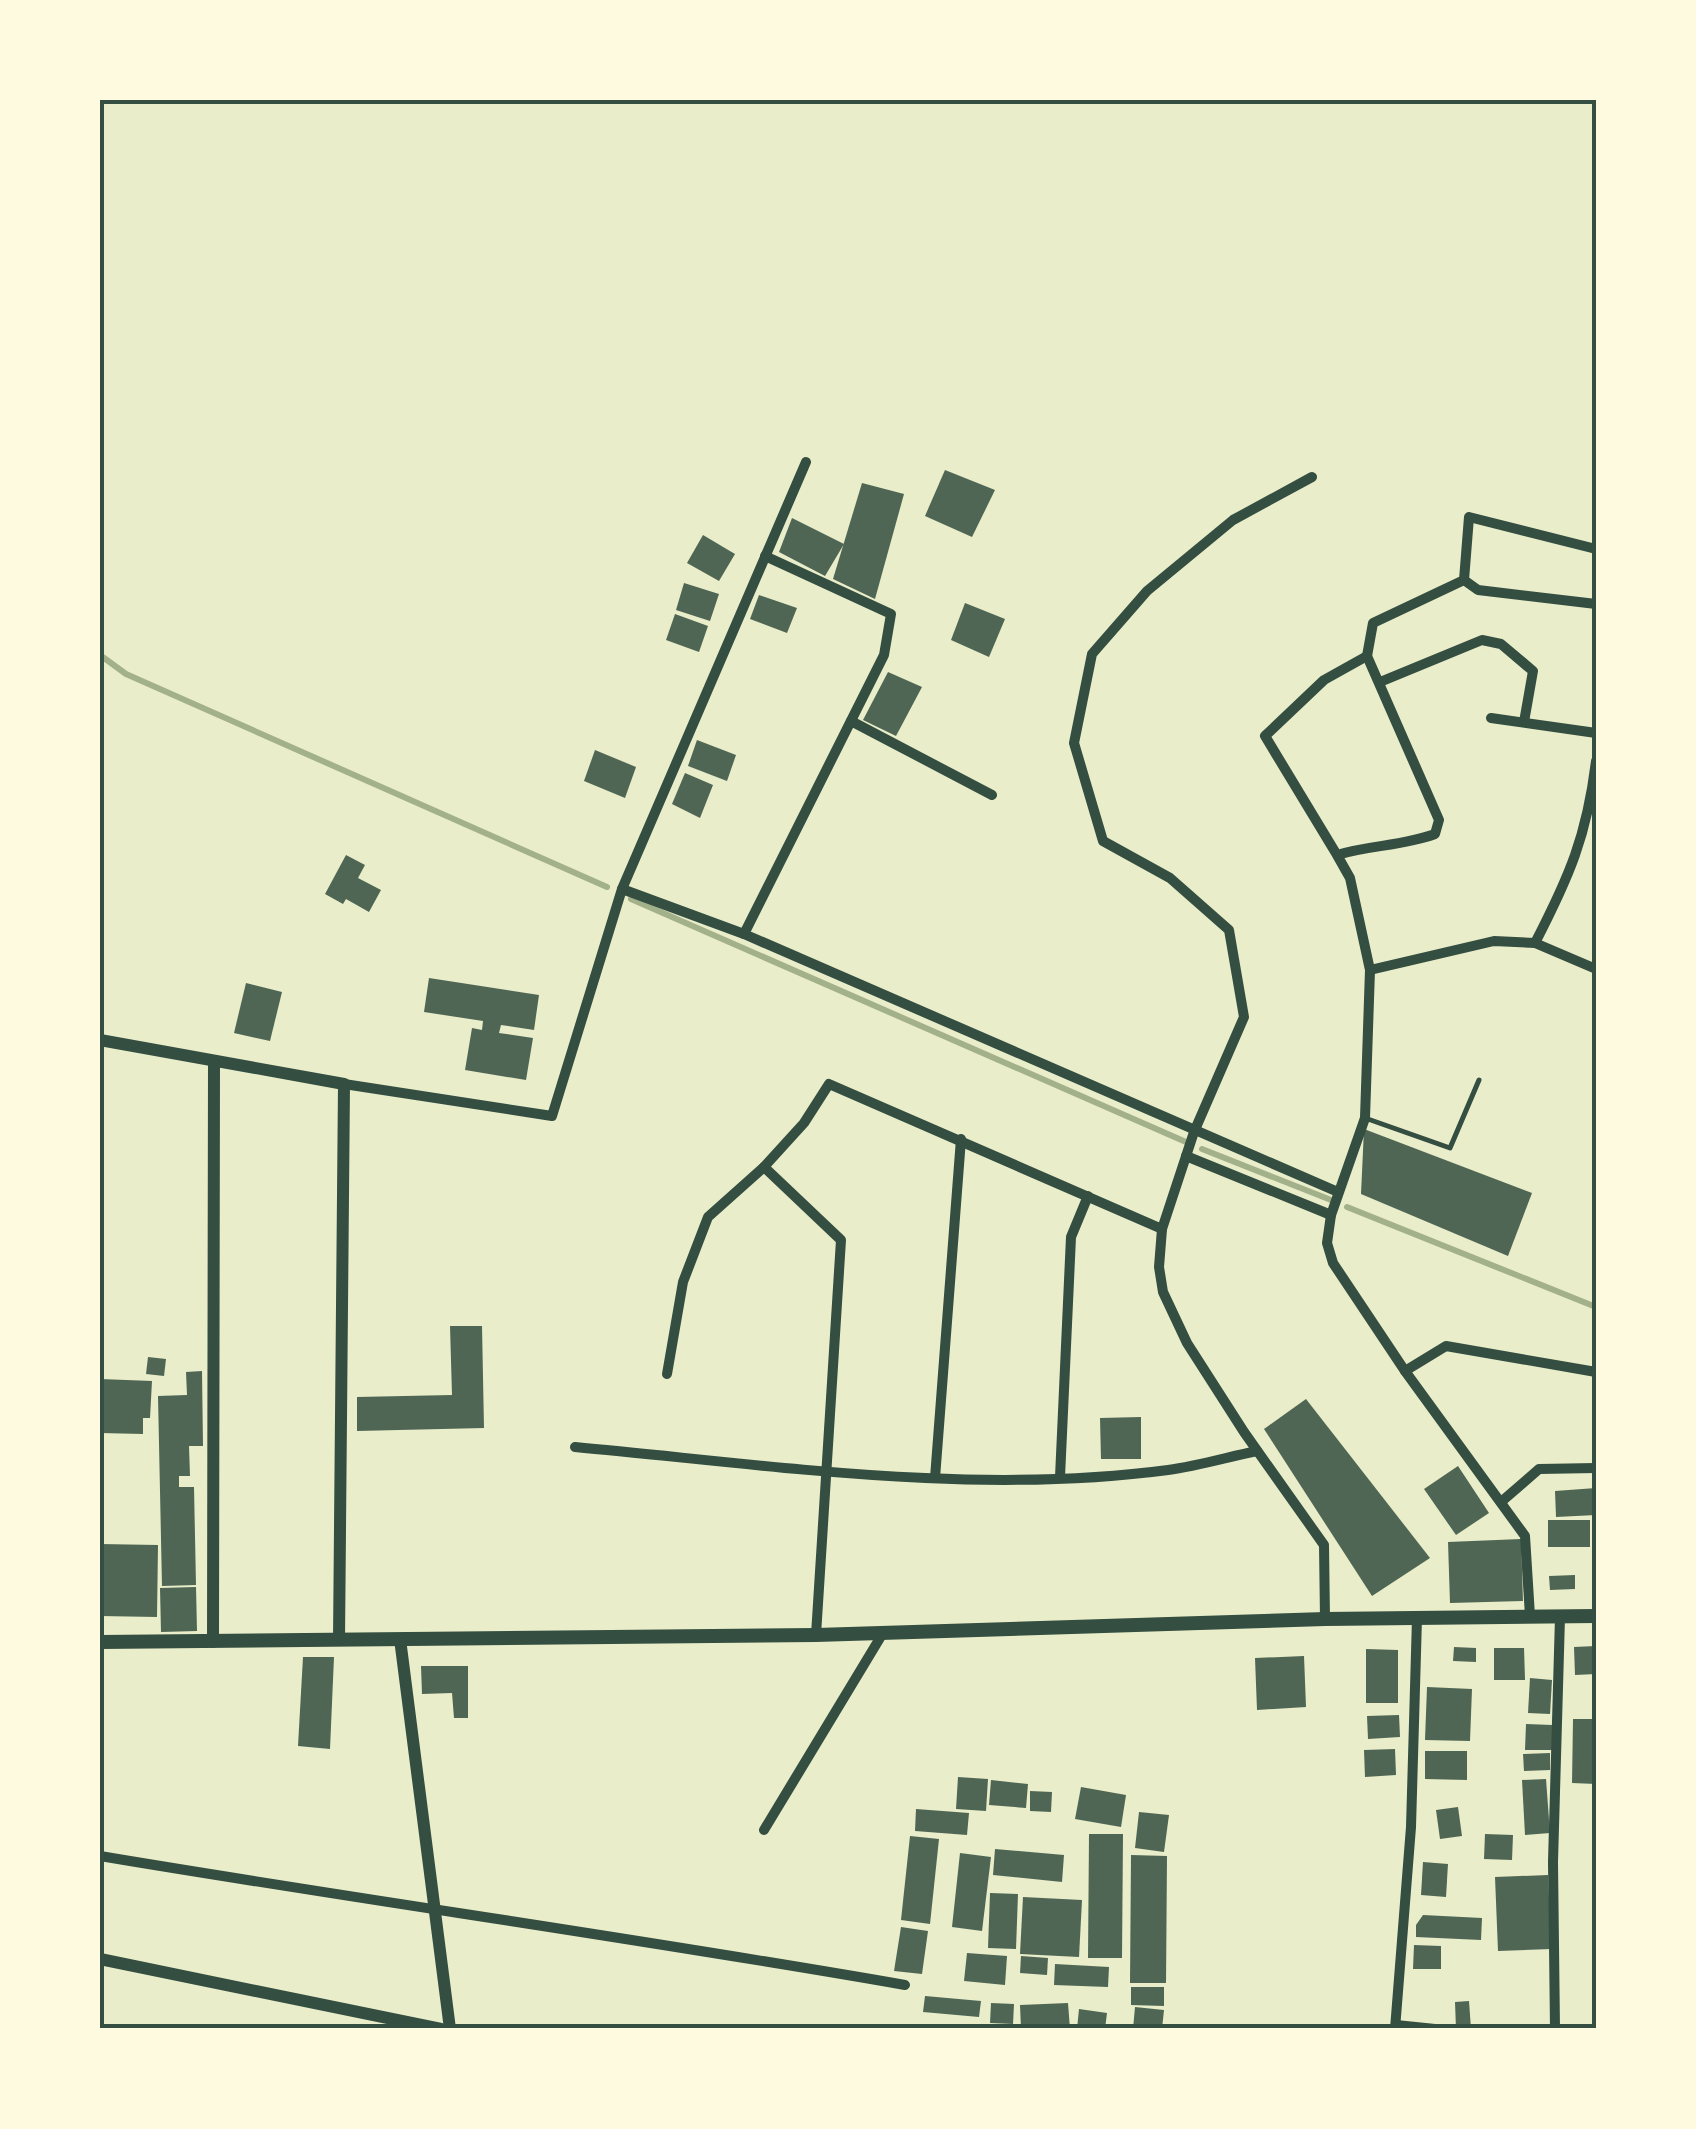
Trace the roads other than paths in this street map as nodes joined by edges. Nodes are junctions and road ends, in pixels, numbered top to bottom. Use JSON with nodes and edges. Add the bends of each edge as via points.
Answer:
{"nodes":[{"id":1,"x":806,"y":462,"type":"dead end"},
{"id":2,"x":1312,"y":477,"type":"dead end"},
{"id":3,"x":1596,"y":548,"type":"edge"},
{"id":4,"x":765,"y":556,"type":"junction"},
{"id":5,"x":1464,"y":580,"type":"junction"},
{"id":6,"x":1596,"y":604,"type":"edge"},
{"id":7,"x":1367,"y":656,"type":"junction"},
{"id":8,"x":1380,"y":682,"type":"junction"},
{"id":9,"x":1491,"y":718,"type":"dead end"},
{"id":10,"x":852,"y":721,"type":"junction"},
{"id":11,"x":1524,"y":722,"type":"junction"},
{"id":12,"x":1596,"y":733,"type":"edge"},
{"id":13,"x":1596,"y":761,"type":"edge"},
{"id":14,"x":992,"y":795,"type":"dead end"},
{"id":15,"x":1337,"y":855,"type":"junction"},
{"id":16,"x":622,"y":889,"type":"junction"},
{"id":17,"x":744,"y":934,"type":"junction"},
{"id":18,"x":1535,"y":943,"type":"junction"},
{"id":19,"x":1596,"y":968,"type":"edge"},
{"id":20,"x":1370,"y":970,"type":"junction"},
{"id":21,"x":100,"y":1040,"type":"edge"},
{"id":22,"x":214,"y":1062,"type":"junction"},
{"id":23,"x":1480,"y":1080,"type":"dead end"},
{"id":24,"x":344,"y":1084,"type":"junction"},
{"id":25,"x":1365,"y":1118,"type":"junction"},
{"id":26,"x":1194,"y":1132,"type":"junction"},
{"id":27,"x":961,"y":1139,"type":"junction"},
{"id":28,"x":1186,"y":1156,"type":"junction"},
{"id":29,"x":764,"y":1167,"type":"junction"},
{"id":30,"x":1338,"y":1192,"type":"junction"},
{"id":31,"x":1088,"y":1196,"type":"junction"},
{"id":32,"x":1332,"y":1215,"type":"junction"},
{"id":33,"x":1162,"y":1229,"type":"junction"},
{"id":34,"x":1405,"y":1371,"type":"junction"},
{"id":35,"x":1596,"y":1372,"type":"edge"},
{"id":36,"x":667,"y":1374,"type":"dead end"},
{"id":37,"x":576,"y":1447,"type":"dead end"},
{"id":38,"x":1257,"y":1451,"type":"junction"},
{"id":39,"x":1596,"y":1468,"type":"edge"},
{"id":40,"x":827,"y":1472,"type":"junction"},
{"id":41,"x":935,"y":1478,"type":"junction"},
{"id":42,"x":1060,"y":1478,"type":"junction"},
{"id":43,"x":1501,"y":1502,"type":"junction"},
{"id":44,"x":1530,"y":1616,"type":"junction"},
{"id":45,"x":1560,"y":1616,"type":"junction"},
{"id":46,"x":1596,"y":1616,"type":"edge"},
{"id":47,"x":1417,"y":1618,"type":"junction"},
{"id":48,"x":1326,"y":1619,"type":"junction"},
{"id":49,"x":882,"y":1633,"type":"junction"},
{"id":50,"x":816,"y":1635,"type":"junction"},
{"id":51,"x":400,"y":1639,"type":"junction"},
{"id":52,"x":339,"y":1640,"type":"junction"},
{"id":53,"x":100,"y":1642,"type":"edge"},
{"id":54,"x":213,"y":1642,"type":"junction"},
{"id":55,"x":764,"y":1830,"type":"dead end"},
{"id":56,"x":100,"y":1856,"type":"edge"},
{"id":57,"x":437,"y":1908,"type":"junction"},
{"id":58,"x":100,"y":1960,"type":"edge"},
{"id":59,"x":905,"y":1985,"type":"dead end"},
{"id":60,"x":1396,"y":2027,"type":"edge"},
{"id":61,"x":441,"y":2029,"type":"edge"},
{"id":62,"x":450,"y":2029,"type":"edge"},
{"id":63,"x":1435,"y":2029,"type":"edge"},
{"id":64,"x":1555,"y":2029,"type":"edge"}],
"edges":[{"from":1,"to":4,"type":"street"},
{"from":2,"to":26,"type":"street","via":[[1233,520],[1136,604],[1092,654],[1074,743],[1104,841],[1170,878],[1229,930],[1244,1016]]},
{"from":3,"to":5,"type":"street","via":[[1469,517]]},
{"from":4,"to":10,"type":"street","via":[[891,614],[884,655]]},
{"from":4,"to":16,"type":"street"},
{"from":5,"to":6,"type":"street","via":[[1478,590]]},
{"from":5,"to":7,"type":"street","via":[[1373,623]]},
{"from":7,"to":8,"type":"street"},
{"from":7,"to":15,"type":"street","via":[[1324,680],[1265,736]]},
{"from":8,"to":11,"type":"street","via":[[1482,640],[1501,644],[1533,671]]},
{"from":8,"to":15,"type":"street","via":[[1440,820],[1435,834],[1416,841]]},
{"from":9,"to":11,"type":"street"},
{"from":10,"to":14,"type":"street"},
{"from":10,"to":17,"type":"street"},
{"from":11,"to":12,"type":"street"},
{"from":13,"to":18,"type":"street","via":[[1568,879]]},
{"from":15,"to":20,"type":"street","via":[[1350,878]]},
{"from":16,"to":17,"type":"street"},
{"from":16,"to":24,"type":"street","via":[[552,1116]]},
{"from":17,"to":26,"type":"street"},
{"from":18,"to":19,"type":"street"},
{"from":18,"to":20,"type":"street","via":[[1494,941]]},
{"from":20,"to":25,"type":"street"},
{"from":21,"to":22,"type":"street"},
{"from":22,"to":24,"type":"street"},
{"from":22,"to":54,"type":"street"},
{"from":23,"to":25,"type":"lane","via":[[1450,1148]]},
{"from":24,"to":52,"type":"street"},
{"from":25,"to":30,"type":"street"},
{"from":26,"to":28,"type":"street"},
{"from":26,"to":30,"type":"street"},
{"from":27,"to":29,"type":"street","via":[[829,1084]]},
{"from":27,"to":31,"type":"street"},
{"from":27,"to":41,"type":"street"},
{"from":28,"to":32,"type":"street"},
{"from":28,"to":33,"type":"street"},
{"from":29,"to":36,"type":"street","via":[[702,1229],[682,1282]]},
{"from":29,"to":40,"type":"street","via":[[842,1240]]},
{"from":30,"to":32,"type":"street"},
{"from":31,"to":33,"type":"street"},
{"from":31,"to":42,"type":"street","via":[[1071,1236]]},
{"from":32,"to":34,"type":"street","via":[[1326,1243],[1333,1263]]},
{"from":33,"to":38,"type":"street","via":[[1163,1292]]},
{"from":34,"to":35,"type":"street","via":[[1446,1346]]},
{"from":34,"to":43,"type":"street"},
{"from":37,"to":40,"type":"street"},
{"from":38,"to":42,"type":"street","via":[[1170,1470]]},
{"from":38,"to":48,"type":"street","via":[[1324,1545]]},
{"from":39,"to":43,"type":"street","via":[[1540,1469]]},
{"from":40,"to":41,"type":"street"},
{"from":40,"to":50,"type":"street"},
{"from":41,"to":42,"type":"street"},
{"from":43,"to":44,"type":"street","via":[[1525,1536]]},
{"from":44,"to":45,"type":"main road"},
{"from":44,"to":47,"type":"main road"},
{"from":45,"to":46,"type":"main road"},
{"from":45,"to":64,"type":"street"},
{"from":47,"to":48,"type":"main road"},
{"from":47,"to":60,"type":"street"},
{"from":48,"to":49,"type":"main road"},
{"from":49,"to":50,"type":"main road"},
{"from":49,"to":55,"type":"street"},
{"from":50,"to":51,"type":"main road"},
{"from":51,"to":52,"type":"main road"},
{"from":51,"to":57,"type":"street"},
{"from":52,"to":54,"type":"main road"},
{"from":53,"to":54,"type":"main road"},
{"from":56,"to":57,"type":"street"},
{"from":57,"to":59,"type":"street"},
{"from":57,"to":62,"type":"street"},
{"from":58,"to":61,"type":"street"},
{"from":60,"to":63,"type":"street"}]}
